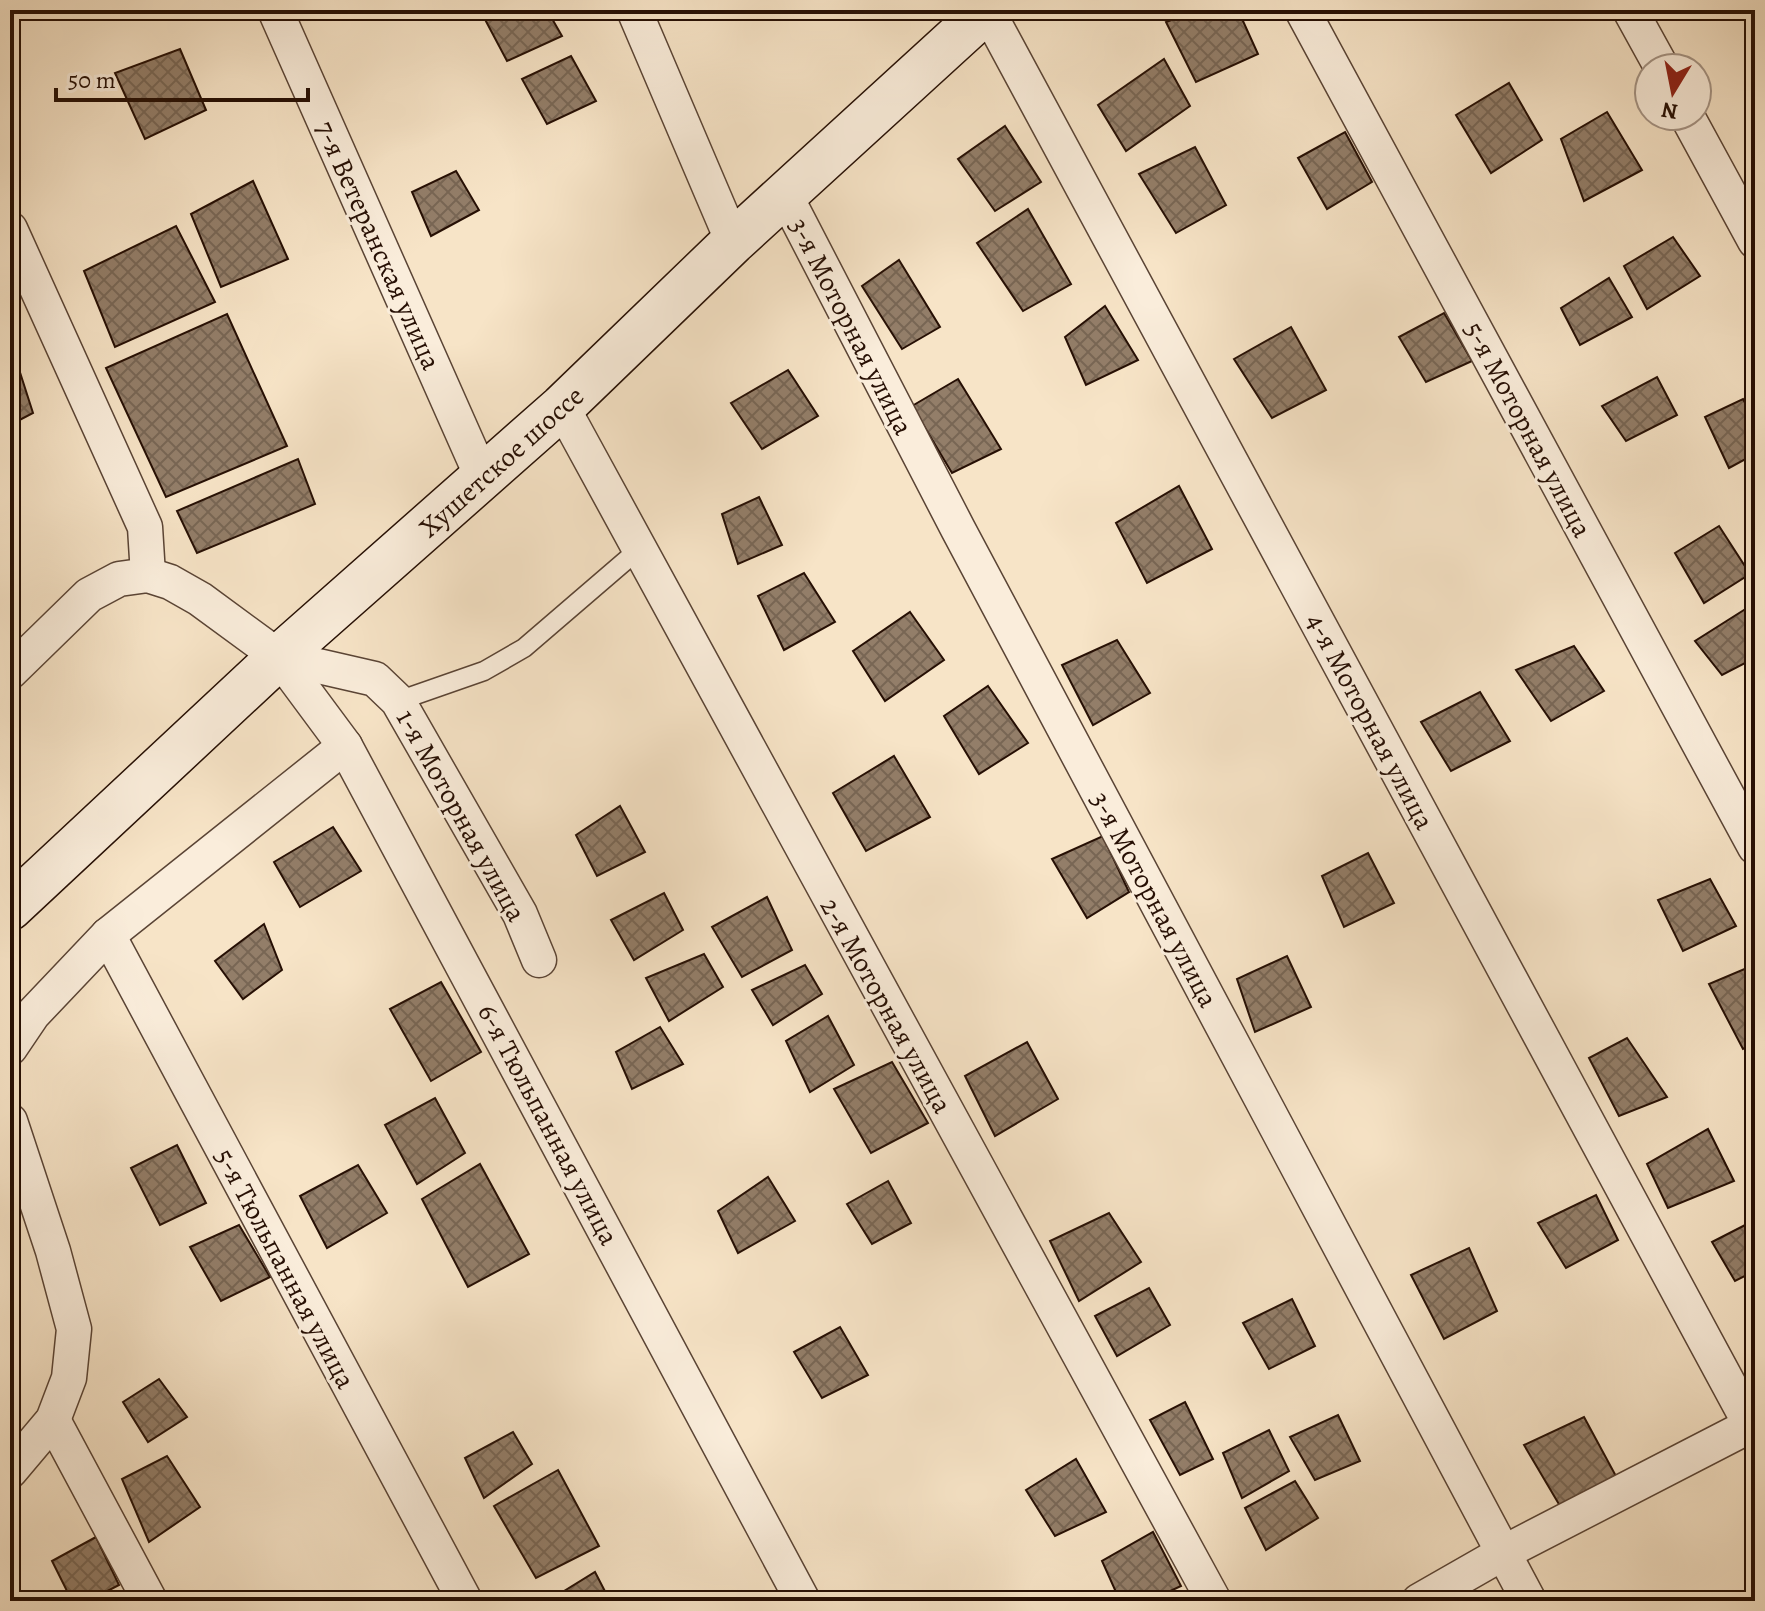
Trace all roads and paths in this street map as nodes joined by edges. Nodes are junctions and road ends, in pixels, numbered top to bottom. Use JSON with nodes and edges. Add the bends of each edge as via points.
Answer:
{"nodes":[{"id":1,"x":275,"y":10,"type":"edge"},
{"id":2,"x":634,"y":10,"type":"edge"},
{"id":3,"x":987,"y":10,"type":"edge"},
{"id":4,"x":1302,"y":10,"type":"edge"},
{"id":5,"x":1630,"y":10,"type":"edge"},
{"id":6,"x":1653,"y":52,"type":"edge"},
{"id":7,"x":1696,"y":132,"type":"edge"},
{"id":8,"x":785,"y":195,"type":"junction"},
{"id":9,"x":10,"y":229,"type":"edge"},
{"id":10,"x":1755,"y":241,"type":"edge"},
{"id":11,"x":733,"y":242,"type":"junction"},
{"id":12,"x":562,"y":407,"type":"junction"},
{"id":13,"x":483,"y":479,"type":"junction"},
{"id":14,"x":638,"y":550,"type":"junction"},
{"id":15,"x":148,"y":575,"type":"junction"},
{"id":16,"x":279,"y":657,"type":"junction"},
{"id":17,"x":10,"y":672,"type":"edge"},
{"id":18,"x":398,"y":701,"type":"junction"},
{"id":19,"x":345,"y":746,"type":"junction"},
{"id":20,"x":1755,"y":847,"type":"edge"},
{"id":21,"x":10,"y":908,"type":"edge"},
{"id":22,"x":108,"y":935,"type":"junction"},
{"id":23,"x":539,"y":960,"type":"dead end"},
{"id":24,"x":10,"y":1048,"type":"edge"},
{"id":25,"x":10,"y":1121,"type":"edge"},
{"id":26,"x":53,"y":1420,"type":"junction"},
{"id":27,"x":1754,"y":1427,"type":"edge"},
{"id":28,"x":10,"y":1471,"type":"edge"},
{"id":29,"x":1503,"y":1553,"type":"junction"},
{"id":30,"x":150,"y":1601,"type":"edge"},
{"id":31,"x":465,"y":1601,"type":"edge"},
{"id":32,"x":803,"y":1601,"type":"edge"},
{"id":33,"x":1214,"y":1601,"type":"edge"},
{"id":34,"x":1419,"y":1601,"type":"edge"},
{"id":35,"x":1529,"y":1601,"type":"edge"}],
"edges":[{"from":1,"to":13,"type":"street","name":"7-я Ветеранская улица"},
{"from":2,"to":11,"type":"street"},
{"from":3,"to":8,"type":"main road","name":"Хушетское шоссе"},
{"from":3,"to":27,"type":"street","name":"4-я Моторная улица"},
{"from":4,"to":20,"type":"street","name":"5-я Моторная улица"},
{"from":5,"to":6,"type":"street"},
{"from":7,"to":10,"type":"street"},
{"from":8,"to":11,"type":"main road","name":"Хушетское шоссе"},
{"from":8,"to":29,"type":"street","name":"3-я Моторная улица"},
{"from":9,"to":15,"type":"street","via":[[145,527]]},
{"from":11,"to":12,"type":"main road","name":"Хушетское шоссе"},
{"from":12,"to":13,"type":"main road","name":"Хушетское шоссе"},
{"from":12,"to":14,"type":"street","name":"2-я Моторная улица"},
{"from":13,"to":16,"type":"main road","name":"Хушетское шоссе"},
{"from":14,"to":18,"type":"lane","via":[[524,648],[484,671]]},
{"from":14,"to":33,"type":"street","name":"2-я Моторная улица"},
{"from":15,"to":16,"type":"street","via":[[200,599]]},
{"from":15,"to":17,"type":"street","via":[[119,579],[89,595]]},
{"from":16,"to":18,"type":"street","name":"1-я Моторная улица","via":[[375,679]]},
{"from":16,"to":19,"type":"street","name":"6-я Тюльпанная улица"},
{"from":16,"to":21,"type":"main road","name":"Хушетское шоссе"},
{"from":18,"to":23,"type":"street","name":"1-я Моторная улица","via":[[520,914]]},
{"from":19,"to":22,"type":"street"},
{"from":19,"to":32,"type":"street","name":"6-я Тюльпанная улица"},
{"from":22,"to":24,"type":"street","via":[[33,1014]]},
{"from":22,"to":31,"type":"street","name":"5-я Тюльпанная улица"},
{"from":25,"to":26,"type":"street","via":[[74,1329],[69,1378]]},
{"from":26,"to":28,"type":"street"},
{"from":26,"to":30,"type":"street"},
{"from":27,"to":29,"type":"street"},
{"from":29,"to":34,"type":"street"},
{"from":29,"to":35,"type":"street","name":"3-я Моторная улица"}]}
